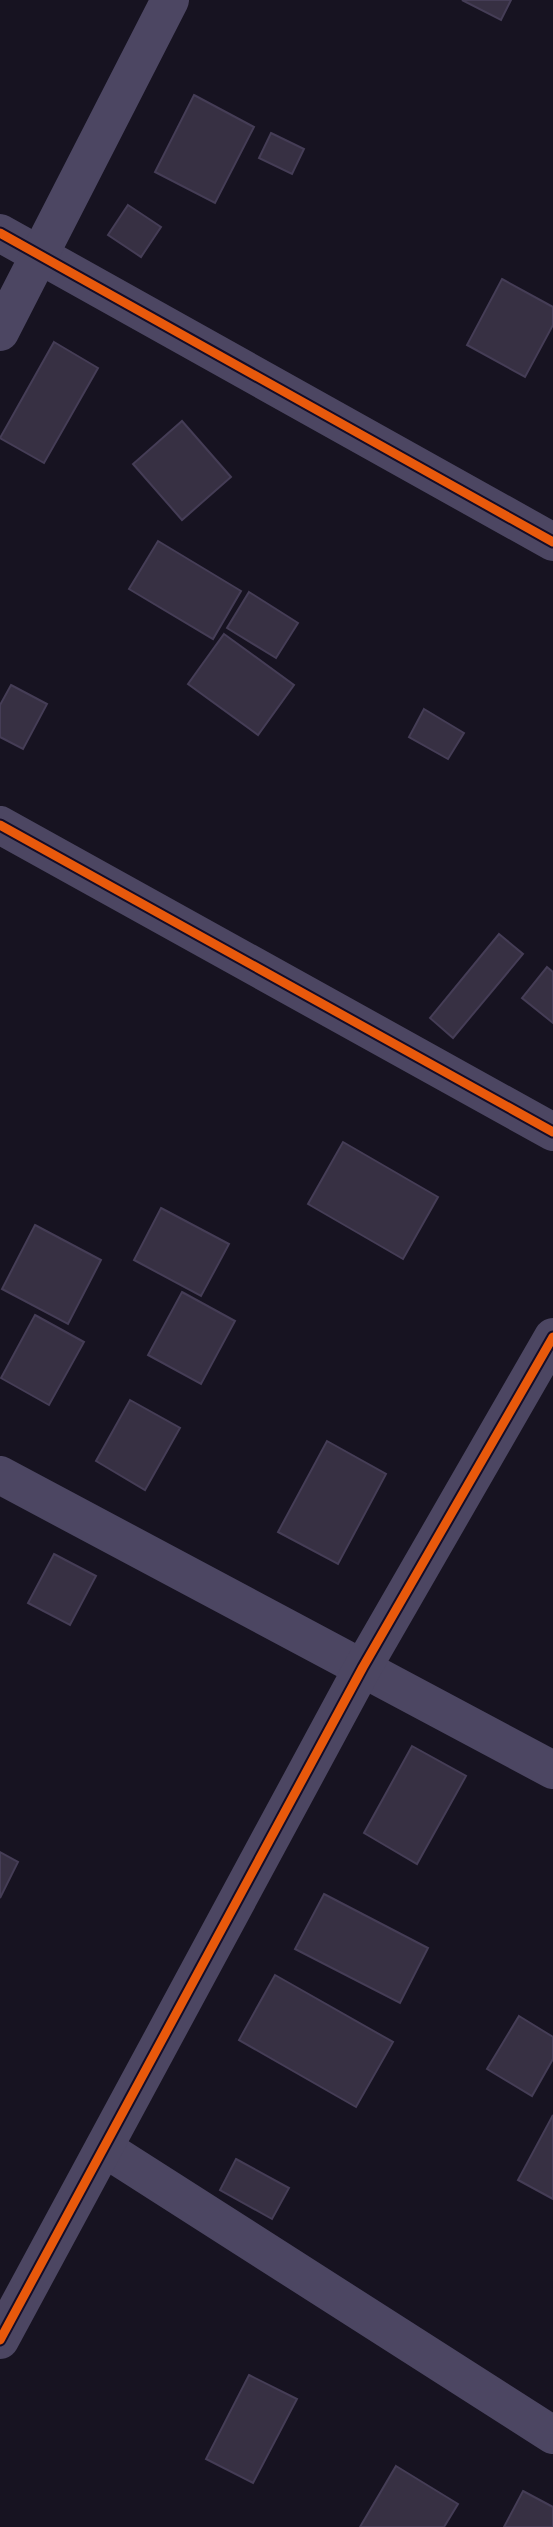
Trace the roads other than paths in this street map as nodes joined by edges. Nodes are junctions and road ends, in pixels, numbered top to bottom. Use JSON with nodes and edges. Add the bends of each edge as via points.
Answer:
{"nodes":[{"id":1,"x":170,"y":0,"type":"edge"},
{"id":2,"x":0,"y":233,"type":"edge"},
{"id":3,"x":40,"y":255,"type":"junction"},
{"id":4,"x":0,"y":332,"type":"edge"},
{"id":5,"x":553,"y":542,"type":"edge"},
{"id":6,"x":0,"y":825,"type":"edge"},
{"id":7,"x":553,"y":1132,"type":"edge"},
{"id":8,"x":553,"y":1337,"type":"edge"},
{"id":9,"x":0,"y":1475,"type":"edge"},
{"id":10,"x":363,"y":1667,"type":"junction"},
{"id":11,"x":553,"y":1770,"type":"edge"},
{"id":12,"x":104,"y":2148,"type":"junction"},
{"id":13,"x":11,"y":2292,"type":"edge"},
{"id":14,"x":0,"y":2340,"type":"edge"},
{"id":15,"x":553,"y":2435,"type":"edge"}],
"edges":[{"from":1,"to":3,"type":"street"},
{"from":2,"to":3,"type":"street"},
{"from":3,"to":4,"type":"street"},
{"from":3,"to":5,"type":"street"},
{"from":6,"to":7,"type":"street"},
{"from":8,"to":10,"type":"street"},
{"from":9,"to":10,"type":"street"},
{"from":10,"to":11,"type":"street"},
{"from":10,"to":12,"type":"street"},
{"from":12,"to":13,"type":"street"},
{"from":12,"to":15,"type":"street"},
{"from":13,"to":14,"type":"street"}]}
